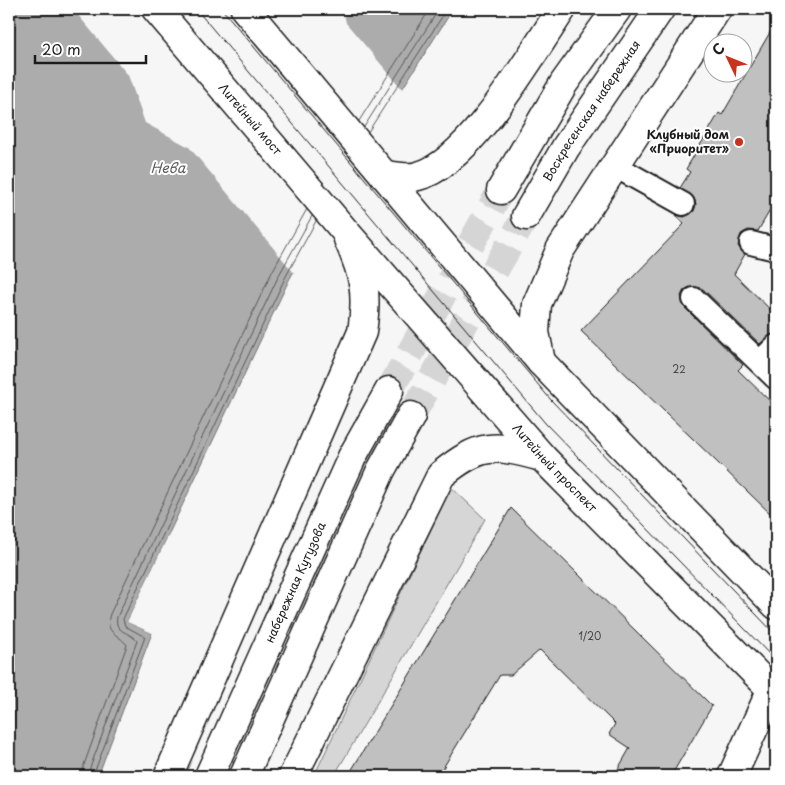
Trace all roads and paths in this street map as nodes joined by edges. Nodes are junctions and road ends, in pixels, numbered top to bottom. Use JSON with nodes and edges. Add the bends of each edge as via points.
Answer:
{"nodes":[{"id":1,"x":156,"y":9,"type":"edge"},
{"id":2,"x":245,"y":9,"type":"edge"},
{"id":3,"x":562,"y":9,"type":"edge"},
{"id":4,"x":616,"y":9,"type":"edge"},
{"id":5,"x":660,"y":9,"type":"edge"},
{"id":6,"x":717,"y":9,"type":"edge"},
{"id":7,"x":615,"y":166,"type":"junction"},
{"id":8,"x":384,"y":175,"type":"junction"},
{"id":9,"x":501,"y":190,"type":"tunnel mouth"},
{"id":10,"x":683,"y":204,"type":"dead end"},
{"id":11,"x":526,"y":216,"type":"tunnel mouth"},
{"id":12,"x":344,"y":230,"type":"junction"},
{"id":13,"x":751,"y":243,"type":"dead end"},
{"id":14,"x":776,"y":254,"type":"edge"},
{"id":15,"x":694,"y":299,"type":"dead end"},
{"id":16,"x":776,"y":346,"type":"edge"},
{"id":17,"x":541,"y":362,"type":"junction"},
{"id":18,"x":760,"y":362,"type":"junction"},
{"id":19,"x":776,"y":378,"type":"edge"},
{"id":20,"x":389,"y":391,"type":"tunnel mouth"},
{"id":21,"x":411,"y":416,"type":"tunnel mouth"},
{"id":22,"x":542,"y":458,"type":"junction"},
{"id":23,"x":776,"y":605,"type":"edge"},
{"id":24,"x":775,"y":687,"type":"edge"},
{"id":25,"x":168,"y":776,"type":"edge"},
{"id":26,"x":209,"y":776,"type":"edge"},
{"id":27,"x":244,"y":776,"type":"edge"},
{"id":28,"x":293,"y":776,"type":"edge"},
{"id":29,"x":732,"y":776,"type":"edge"}],
"edges":[{"from":1,"to":12,"type":"main road","name":"Литейный мост"},
{"from":2,"to":8,"type":"main road"},
{"from":3,"to":8,"type":"main road","via":[[466,146],[446,164],[418,177]]},
{"from":4,"to":9,"type":"main road","via":[[564,84]]},
{"from":5,"to":11,"type":"main road","name":"Воскресенская набережная","via":[[566,147]]},
{"from":6,"to":7,"type":"main road"},
{"from":7,"to":10,"type":"lane"},
{"from":7,"to":17,"type":"main road","via":[[560,250],[546,280],[536,314],[535,332]]},
{"from":8,"to":17,"type":"main road"},
{"from":12,"to":22,"type":"main road","name":"Литейный проспект"},
{"from":12,"to":25,"type":"main road","via":[[362,271],[366,305],[362,332]]},
{"from":13,"to":14,"type":"lane"},
{"from":15,"to":18,"type":"lane"},
{"from":16,"to":18,"type":"lane"},
{"from":17,"to":23,"type":"main road"},
{"from":18,"to":19,"type":"lane"},
{"from":20,"to":26,"type":"main road","name":"набережная Кутузова","via":[[352,457]]},
{"from":21,"to":27,"type":"main road","via":[[381,470]]},
{"from":22,"to":24,"type":"main road","name":"Литейный проспект"},
{"from":22,"to":28,"type":"main road","via":[[508,448],[485,449],[464,456],[441,475]]},
{"from":24,"to":29,"type":"main road"}]}
